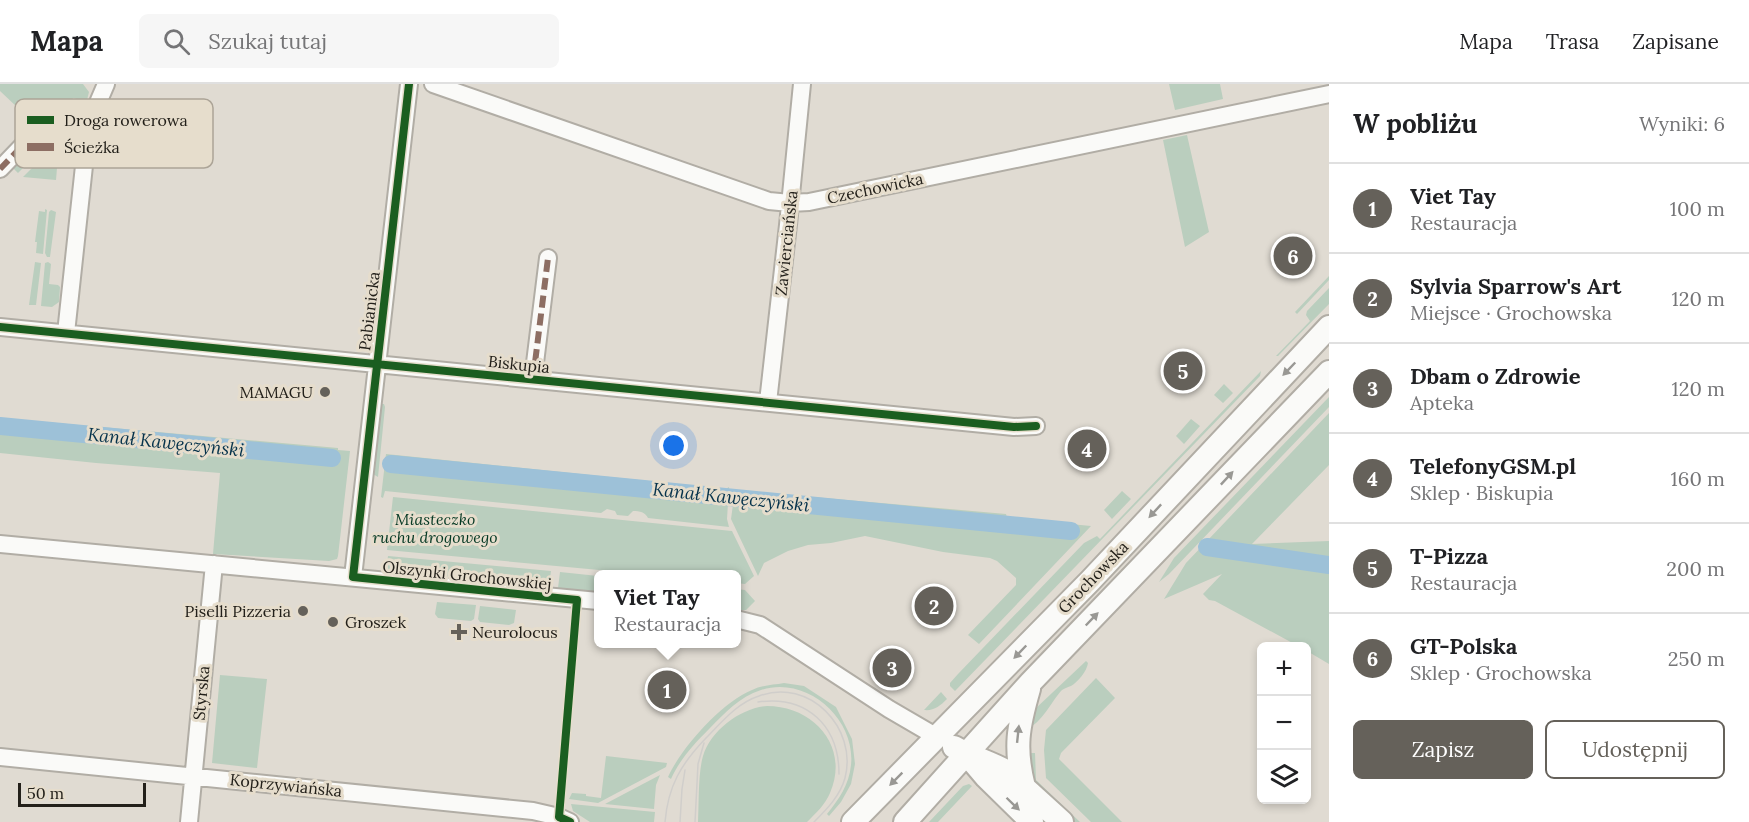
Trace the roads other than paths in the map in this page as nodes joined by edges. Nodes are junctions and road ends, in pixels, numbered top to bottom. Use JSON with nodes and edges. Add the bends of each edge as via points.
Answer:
{"nodes":[{"id":1,"x":409,"y":84,"type":"edge"},
{"id":2,"x":433,"y":84,"type":"edge"},
{"id":3,"x":802,"y":84,"type":"edge"},
{"id":4,"x":1329,"y":93,"type":"edge"},
{"id":5,"x":15,"y":153,"type":"edge"},
{"id":6,"x":84,"y":168,"type":"edge"},
{"id":7,"x":0,"y":169,"type":"edge"},
{"id":8,"x":790,"y":204,"type":"junction"},
{"id":9,"x":548,"y":258,"type":"dead end"},
{"id":10,"x":0,"y":327,"type":"edge"},
{"id":11,"x":1329,"y":327,"type":"edge"},
{"id":12,"x":66,"y":333,"type":"junction"},
{"id":13,"x":376,"y":363,"type":"junction"},
{"id":14,"x":1329,"y":372,"type":"edge"},
{"id":15,"x":533,"y":379,"type":"junction"},
{"id":16,"x":768,"y":402,"type":"junction"},
{"id":17,"x":1036,"y":426,"type":"dead end"},
{"id":18,"x":0,"y":544,"type":"edge"},
{"id":19,"x":214,"y":564,"type":"junction"},
{"id":20,"x":353,"y":577,"type":"junction"},
{"id":21,"x":594,"y":602,"type":"edge"},
{"id":22,"x":741,"y":620,"type":"edge"},
{"id":23,"x":1031,"y":682,"type":"junction"},
{"id":24,"x":937,"y":737,"type":"junction"},
{"id":25,"x":966,"y":754,"type":"junction"},
{"id":26,"x":0,"y":757,"type":"edge"},
{"id":27,"x":193,"y":776,"type":"junction"},
{"id":28,"x":1024,"y":787,"type":"junction"},
{"id":29,"x":189,"y":822,"type":"edge"},
{"id":30,"x":570,"y":822,"type":"edge"},
{"id":31,"x":853,"y":822,"type":"edge"},
{"id":32,"x":905,"y":822,"type":"edge"},
{"id":33,"x":1032,"y":822,"type":"edge"},
{"id":34,"x":1062,"y":822,"type":"edge"}],
"edges":[{"from":1,"to":13,"type":"street","name":"Pabianicka"},
{"from":2,"to":8,"type":"street","name":"Czechowicka","via":[[769,201]]},
{"from":3,"to":8,"type":"street","name":"Zawierciańska"},
{"from":4,"to":8,"type":"street","name":"Czechowicka"},
{"from":5,"to":7,"type":"street"},
{"from":6,"to":12,"type":"street"},
{"from":8,"to":16,"type":"street","name":"Zawierciańska"},
{"from":9,"to":15,"type":"street"},
{"from":10,"to":12,"type":"street","name":"Biskupia"},
{"from":11,"to":24,"type":"main road","name":"Grochowska","one_way":true},
{"from":12,"to":13,"type":"street","name":"Biskupia"},
{"from":13,"to":15,"type":"street","name":"Biskupia"},
{"from":13,"to":20,"type":"street","name":"Pabianicka"},
{"from":23,"to":14,"type":"main road","name":"Grochowska","one_way":true},
{"from":15,"to":16,"type":"street","name":"Biskupia"},
{"from":16,"to":17,"type":"street","name":"Biskupia","via":[[1022,428]]},
{"from":18,"to":19,"type":"street","name":"Olszynki Grochowskiej"},
{"from":19,"to":20,"type":"street","name":"Olszynki Grochowskiej"},
{"from":19,"to":27,"type":"street","name":"Styrska"},
{"from":20,"to":21,"type":"street","name":"Olszynki Grochowskiej"},
{"from":22,"to":24,"type":"street","via":[[760,625]]},
{"from":23,"to":25,"type":"main road","name":"Grochowska"},
{"from":28,"to":23,"type":"main road","one_way":true,"via":[[1018,734]]},
{"from":24,"to":25,"type":"main road"},
{"from":24,"to":31,"type":"main road","name":"Grochowska","one_way":true},
{"from":25,"to":28,"type":"main road","via":[[1006,771]]},
{"from":25,"to":32,"type":"main road","name":"Grochowska"},
{"from":25,"to":33,"type":"main road","one_way":true},
{"from":26,"to":27,"type":"street","name":"Koprzywiańska"},
{"from":27,"to":29,"type":"street","name":"Styrska"},
{"from":27,"to":30,"type":"street","name":"Koprzywiańska","via":[[533,811]]},
{"from":28,"to":34,"type":"main road"}]}
